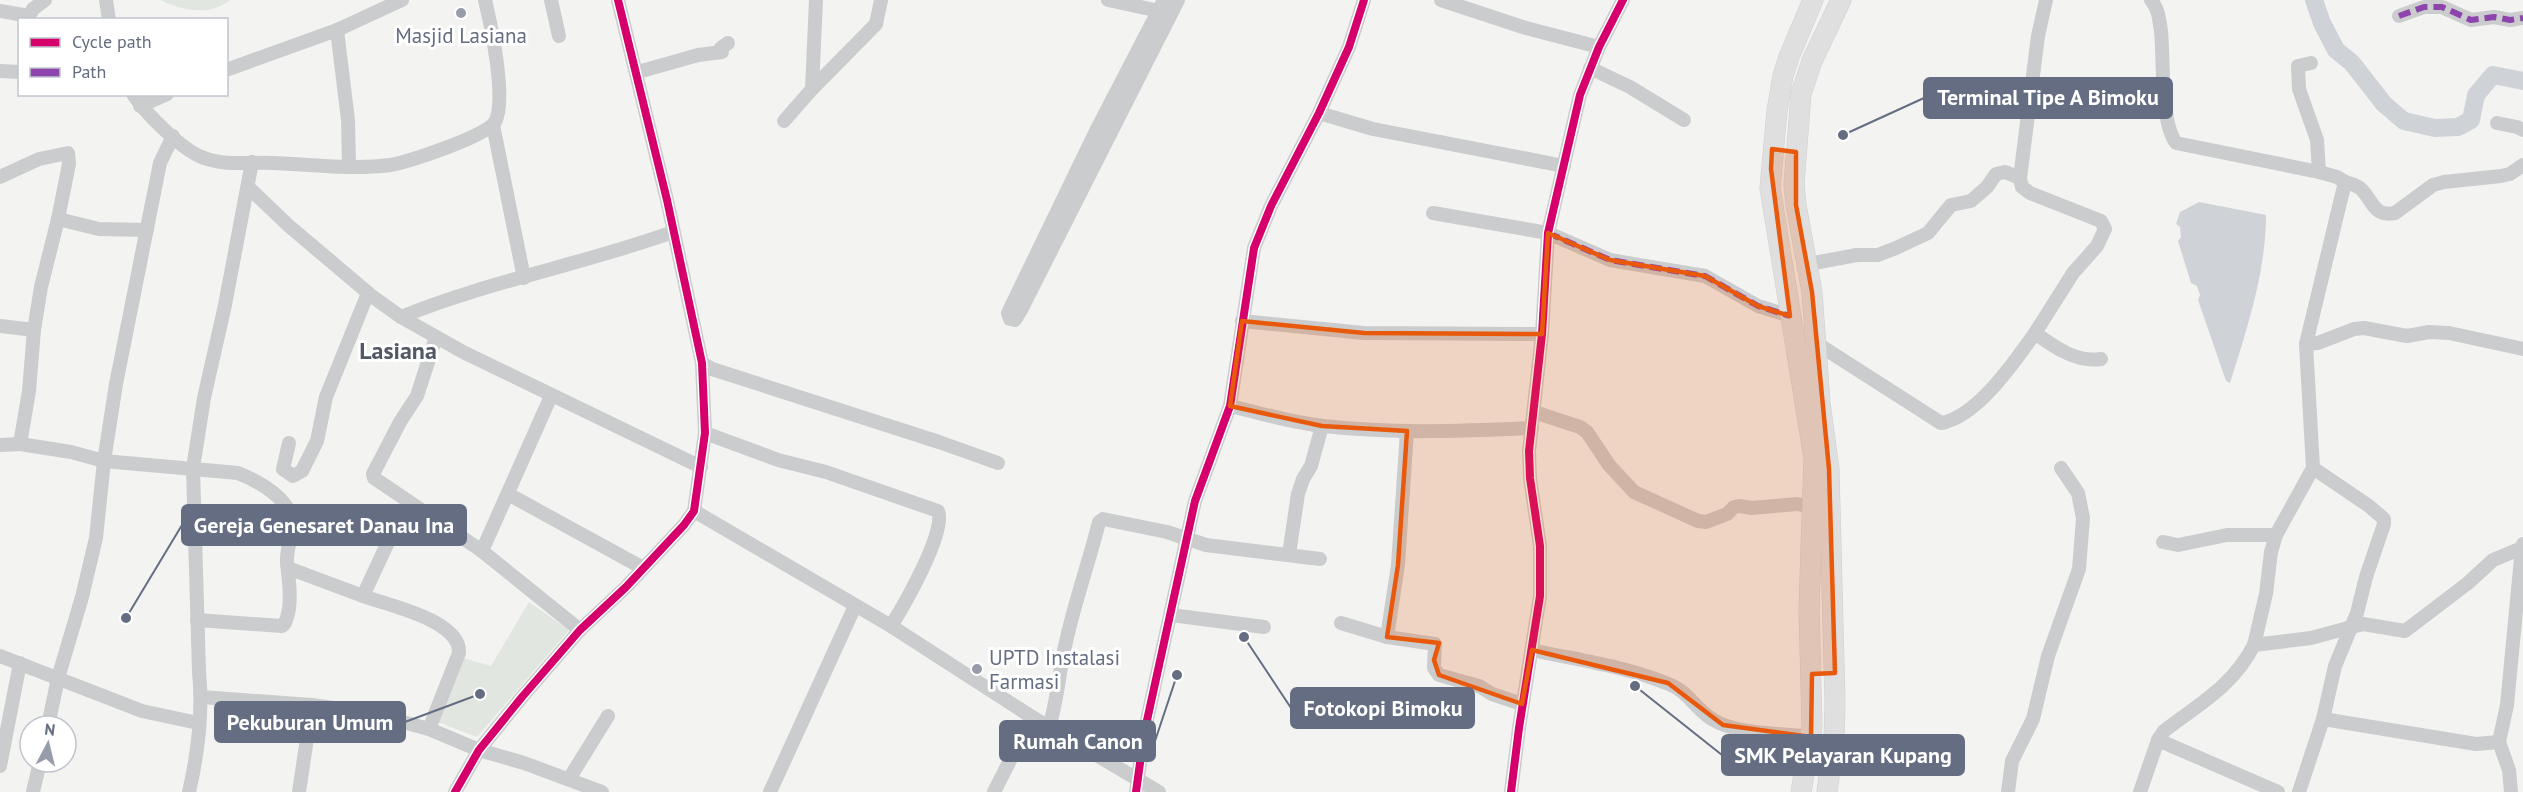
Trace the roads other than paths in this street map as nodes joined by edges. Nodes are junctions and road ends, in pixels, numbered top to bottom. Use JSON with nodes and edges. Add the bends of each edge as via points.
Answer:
{"nodes":[{"id":1,"x":45,"y":0,"type":"edge"},
{"id":2,"x":106,"y":0,"type":"edge"},
{"id":3,"x":402,"y":0,"type":"edge"},
{"id":4,"x":485,"y":0,"type":"edge"},
{"id":5,"x":551,"y":0,"type":"edge"},
{"id":6,"x":618,"y":0,"type":"edge"},
{"id":7,"x":816,"y":0,"type":"edge"},
{"id":8,"x":881,"y":0,"type":"edge"},
{"id":9,"x":1108,"y":0,"type":"edge"},
{"id":10,"x":1178,"y":0,"type":"edge"},
{"id":11,"x":1364,"y":0,"type":"edge"},
{"id":12,"x":1441,"y":0,"type":"edge"},
{"id":13,"x":1623,"y":0,"type":"edge"},
{"id":14,"x":1813,"y":0,"type":"edge"},
{"id":15,"x":1841,"y":0,"type":"edge"},
{"id":16,"x":2046,"y":0,"type":"edge"},
{"id":17,"x":2151,"y":0,"type":"edge"},
{"id":18,"x":1162,"y":5,"type":"edge"},
{"id":19,"x":0,"y":12,"type":"edge"},
{"id":20,"x":2398,"y":16,"type":"dead end"},
{"id":21,"x":28,"y":18,"type":"edge"},
{"id":22,"x":109,"y":18,"type":"edge"},
{"id":23,"x":2523,"y":18,"type":"edge"},
{"id":24,"x":337,"y":30,"type":"junction"},
{"id":25,"x":559,"y":36,"type":"dead end"},
{"id":26,"x":728,"y":44,"type":"dead end"},
{"id":27,"x":1599,"y":47,"type":"junction"},
{"id":28,"x":2311,"y":63,"type":"dead end"},
{"id":29,"x":1590,"y":68,"type":"junction"},
{"id":30,"x":228,"y":69,"type":"edge"},
{"id":31,"x":0,"y":71,"type":"edge"},
{"id":32,"x":18,"y":72,"type":"edge"},
{"id":33,"x":638,"y":72,"type":"junction"},
{"id":34,"x":812,"y":89,"type":"junction"},
{"id":35,"x":157,"y":96,"type":"edge"},
{"id":36,"x":137,"y":100,"type":"edge"},
{"id":37,"x":1319,"y":113,"type":"junction"},
{"id":38,"x":1684,"y":120,"type":"dead end"},
{"id":39,"x":784,"y":121,"type":"dead end"},
{"id":40,"x":2497,"y":123,"type":"dead end"},
{"id":41,"x":493,"y":125,"type":"junction"},
{"id":42,"x":2523,"y":130,"type":"edge"},
{"id":43,"x":172,"y":136,"type":"junction"},
{"id":44,"x":1772,"y":149,"type":"junction"},
{"id":45,"x":1796,"y":152,"type":"junction"},
{"id":46,"x":252,"y":162,"type":"junction"},
{"id":47,"x":2523,"y":165,"type":"edge"},
{"id":48,"x":349,"y":166,"type":"junction"},
{"id":49,"x":1564,"y":166,"type":"junction"},
{"id":50,"x":2319,"y":172,"type":"junction"},
{"id":51,"x":0,"y":177,"type":"edge"},
{"id":52,"x":2020,"y":178,"type":"junction"},
{"id":53,"x":2345,"y":182,"type":"junction"},
{"id":54,"x":248,"y":187,"type":"junction"},
{"id":55,"x":1433,"y":213,"type":"dead end"},
{"id":56,"x":58,"y":219,"type":"junction"},
{"id":57,"x":147,"y":230,"type":"junction"},
{"id":58,"x":673,"y":232,"type":"junction"},
{"id":59,"x":1548,"y":233,"type":"junction"},
{"id":60,"x":1808,"y":264,"type":"junction"},
{"id":61,"x":524,"y":278,"type":"junction"},
{"id":62,"x":368,"y":293,"type":"junction"},
{"id":63,"x":401,"y":317,"type":"junction"},
{"id":64,"x":1242,"y":321,"type":"junction"},
{"id":65,"x":1790,"y":321,"type":"junction"},
{"id":66,"x":0,"y":326,"type":"edge"},
{"id":67,"x":34,"y":330,"type":"junction"},
{"id":68,"x":2035,"y":333,"type":"junction"},
{"id":69,"x":1542,"y":334,"type":"junction"},
{"id":70,"x":1816,"y":334,"type":"junction"},
{"id":71,"x":435,"y":337,"type":"junction"},
{"id":72,"x":2306,"y":344,"type":"junction"},
{"id":73,"x":2523,"y":349,"type":"edge"},
{"id":74,"x":2102,"y":359,"type":"dead end"},
{"id":75,"x":702,"y":363,"type":"junction"},
{"id":76,"x":551,"y":396,"type":"junction"},
{"id":77,"x":1230,"y":406,"type":"junction"},
{"id":78,"x":1534,"y":412,"type":"junction"},
{"id":79,"x":1322,"y":426,"type":"junction"},
{"id":80,"x":1532,"y":428,"type":"junction"},
{"id":81,"x":1407,"y":431,"type":"junction"},
{"id":82,"x":705,"y":433,"type":"junction"},
{"id":83,"x":289,"y":443,"type":"dead end"},
{"id":84,"x":20,"y":444,"type":"junction"},
{"id":85,"x":0,"y":445,"type":"edge"},
{"id":86,"x":104,"y":461,"type":"junction"},
{"id":87,"x":998,"y":463,"type":"dead end"},
{"id":88,"x":701,"y":467,"type":"junction"},
{"id":89,"x":193,"y":468,"type":"junction"},
{"id":90,"x":2061,"y":468,"type":"dead end"},
{"id":91,"x":2313,"y":468,"type":"junction"},
{"id":92,"x":508,"y":494,"type":"junction"},
{"id":93,"x":1812,"y":507,"type":"junction"},
{"id":94,"x":694,"y":511,"type":"junction"},
{"id":95,"x":2276,"y":535,"type":"junction"},
{"id":96,"x":1187,"y":539,"type":"junction"},
{"id":97,"x":389,"y":540,"type":"dead end"},
{"id":98,"x":2163,"y":542,"type":"dead end"},
{"id":99,"x":2522,"y":546,"type":"edge"},
{"id":100,"x":482,"y":550,"type":"junction"},
{"id":101,"x":1288,"y":554,"type":"junction"},
{"id":102,"x":1320,"y":559,"type":"dead end"},
{"id":103,"x":288,"y":568,"type":"junction"},
{"id":104,"x":643,"y":568,"type":"junction"},
{"id":105,"x":363,"y":596,"type":"junction"},
{"id":106,"x":855,"y":606,"type":"junction"},
{"id":107,"x":1171,"y":615,"type":"junction"},
{"id":108,"x":197,"y":620,"type":"junction"},
{"id":109,"x":1341,"y":623,"type":"dead end"},
{"id":110,"x":2353,"y":625,"type":"junction"},
{"id":111,"x":891,"y":626,"type":"junction"},
{"id":112,"x":1264,"y":627,"type":"dead end"},
{"id":113,"x":580,"y":630,"type":"junction"},
{"id":114,"x":1387,"y":637,"type":"junction"},
{"id":115,"x":2254,"y":645,"type":"junction"},
{"id":116,"x":1532,"y":650,"type":"junction"},
{"id":117,"x":0,"y":656,"type":"edge"},
{"id":118,"x":20,"y":663,"type":"junction"},
{"id":119,"x":1834,"y":673,"type":"junction"},
{"id":120,"x":1812,"y":674,"type":"junction"},
{"id":121,"x":58,"y":678,"type":"junction"},
{"id":122,"x":201,"y":697,"type":"junction"},
{"id":123,"x":1522,"y":704,"type":"junction"},
{"id":124,"x":312,"y":705,"type":"junction"},
{"id":125,"x":50,"y":714,"type":"edge"},
{"id":126,"x":609,"y":716,"type":"dead end"},
{"id":127,"x":1032,"y":717,"type":"junction"},
{"id":128,"x":2323,"y":719,"type":"junction"},
{"id":129,"x":198,"y":723,"type":"junction"},
{"id":130,"x":1049,"y":727,"type":"junction"},
{"id":131,"x":429,"y":729,"type":"junction"},
{"id":132,"x":1811,"y":737,"type":"junction"},
{"id":133,"x":2158,"y":740,"type":"junction"},
{"id":134,"x":2499,"y":742,"type":"junction"},
{"id":135,"x":479,"y":750,"type":"junction"},
{"id":136,"x":0,"y":766,"type":"edge"},
{"id":137,"x":37,"y":774,"type":"edge"},
{"id":138,"x":569,"y":779,"type":"junction"},
{"id":139,"x":1136,"y":786,"type":"edge"},
{"id":140,"x":33,"y":792,"type":"edge"},
{"id":141,"x":189,"y":792,"type":"edge"},
{"id":142,"x":298,"y":792,"type":"edge"},
{"id":143,"x":455,"y":792,"type":"edge"},
{"id":144,"x":602,"y":792,"type":"edge"},
{"id":145,"x":770,"y":792,"type":"edge"},
{"id":146,"x":994,"y":792,"type":"edge"},
{"id":147,"x":1160,"y":792,"type":"edge"},
{"id":148,"x":1511,"y":792,"type":"edge"},
{"id":149,"x":1801,"y":792,"type":"edge"},
{"id":150,"x":1827,"y":792,"type":"edge"},
{"id":151,"x":2008,"y":792,"type":"edge"},
{"id":152,"x":2140,"y":792,"type":"edge"},
{"id":153,"x":2278,"y":792,"type":"edge"},
{"id":154,"x":2299,"y":792,"type":"edge"},
{"id":155,"x":2511,"y":792,"type":"edge"}],
"edges":[{"from":1,"to":21,"type":"street"},
{"from":2,"to":22,"type":"street"},
{"from":3,"to":24,"type":"street"},
{"from":4,"to":41,"type":"street","via":[[498,76],[498,114]]},
{"from":5,"to":25,"type":"street"},
{"from":6,"to":33,"type":"street"},
{"from":7,"to":34,"type":"street"},
{"from":8,"to":34,"type":"street","via":[[876,24]]},
{"from":9,"to":18,"type":"street"},
{"from":10,"to":18,"type":"street","via":[[1026,300],[1015,320],[1010,320],[1008,313]]},
{"from":11,"to":37,"type":"street","via":[[1349,47]]},
{"from":12,"to":27,"type":"street"},
{"from":13,"to":27,"type":"street"},
{"from":14,"to":44,"type":"highway","via":[[1783,76]]},
{"from":15,"to":45,"type":"highway","via":[[1805,79]]},
{"from":16,"to":52,"type":"street"},
{"from":17,"to":50,"type":"street","via":[[2157,8],[2164,59],[2168,129],[2176,143]]},
{"from":19,"to":21,"type":"street"},
{"from":20,"to":23,"type":"street","via":[[2424,7],[2442,7],[2471,20]]},
{"from":24,"to":30,"type":"street"},
{"from":24,"to":48,"type":"street","via":[[348,120]]},
{"from":26,"to":33,"type":"street","via":[[721,48],[722,52]]},
{"from":27,"to":29,"type":"street"},
{"from":28,"to":50,"type":"street","via":[[2298,66],[2299,89],[2317,140]]},
{"from":29,"to":38,"type":"street"},
{"from":29,"to":49,"type":"street"},
{"from":31,"to":32,"type":"street"},
{"from":33,"to":58,"type":"street"},
{"from":34,"to":39,"type":"street"},
{"from":35,"to":36,"type":"street"},
{"from":36,"to":43,"type":"street"},
{"from":37,"to":49,"type":"street","via":[[1373,129]]},
{"from":37,"to":64,"type":"street","via":[[1258,236]]},
{"from":40,"to":42,"type":"street"},
{"from":41,"to":48,"type":"street","via":[[403,163]]},
{"from":41,"to":61,"type":"street"},
{"from":43,"to":46,"type":"street","via":[[202,158],[232,164]]},
{"from":43,"to":57,"type":"street","via":[[160,163]]},
{"from":44,"to":45,"type":"highway"},
{"from":44,"to":65,"type":"highway","via":[[1770,188]]},
{"from":45,"to":60,"type":"highway","via":[[1796,205]]},
{"from":46,"to":48,"type":"street"},
{"from":46,"to":54,"type":"street"},
{"from":47,"to":53,"type":"street","via":[[2501,176],[2433,185],[2390,214],[2375,210],[2362,189]]},
{"from":49,"to":59,"type":"street"},
{"from":50,"to":53,"type":"street"},
{"from":51,"to":56,"type":"street","via":[[39,159],[68,153]]},
{"from":52,"to":60,"type":"street","via":[[2005,172],[1996,174],[1971,201],[1951,205],[1928,232],[1896,248],[1878,255]]},
{"from":52,"to":68,"type":"street","via":[[2024,190],[2101,221],[2105,229]]},
{"from":53,"to":72,"type":"street"},
{"from":54,"to":62,"type":"street"},
{"from":54,"to":89,"type":"street"},
{"from":55,"to":59,"type":"street"},
{"from":56,"to":57,"type":"street","via":[[108,230]]},
{"from":56,"to":67,"type":"street"},
{"from":57,"to":86,"type":"street"},
{"from":58,"to":61,"type":"street"},
{"from":58,"to":75,"type":"street"},
{"from":59,"to":65,"type":"street","via":[[1610,260],[1705,276]]},
{"from":59,"to":69,"type":"street"},
{"from":60,"to":70,"type":"highway"},
{"from":61,"to":63,"type":"street"},
{"from":62,"to":63,"type":"street"},
{"from":62,"to":83,"type":"street","via":[[326,397],[317,441],[302,471],[293,476],[283,470]]},
{"from":63,"to":71,"type":"street"},
{"from":64,"to":69,"type":"street","via":[[1364,333]]},
{"from":64,"to":77,"type":"street"},
{"from":65,"to":70,"type":"highway"},
{"from":65,"to":93,"type":"highway","via":[[1813,447]]},
{"from":66,"to":67,"type":"street"},
{"from":67,"to":84,"type":"street"},
{"from":68,"to":70,"type":"street","via":[[1994,386],[1967,410],[1941,423]]},
{"from":68,"to":74,"type":"street","via":[[2076,358]]},
{"from":69,"to":78,"type":"street"},
{"from":70,"to":119,"type":"highway","via":[[1829,469]]},
{"from":71,"to":76,"type":"street"},
{"from":71,"to":100,"type":"street","via":[[417,396],[373,474]]},
{"from":72,"to":73,"type":"street","via":[[2364,328],[2407,336],[2450,333]]},
{"from":72,"to":91,"type":"street"},
{"from":75,"to":82,"type":"street"},
{"from":75,"to":87,"type":"street"},
{"from":76,"to":88,"type":"street"},
{"from":76,"to":92,"type":"street"},
{"from":77,"to":79,"type":"street"},
{"from":77,"to":96,"type":"street","via":[[1196,501]]},
{"from":78,"to":80,"type":"street"},
{"from":78,"to":93,"type":"street","via":[[1580,427],[1634,492],[1698,521],[1706,522],[1739,506]]},
{"from":79,"to":81,"type":"street"},
{"from":79,"to":101,"type":"street","via":[[1298,494]]},
{"from":80,"to":81,"type":"street"},
{"from":80,"to":116,"type":"street","via":[[1530,478],[1542,579]]},
{"from":81,"to":114,"type":"street","via":[[1398,565]]},
{"from":82,"to":88,"type":"street"},
{"from":82,"to":111,"type":"street","via":[[938,511],[938,528],[925,565]]},
{"from":84,"to":85,"type":"street"},
{"from":84,"to":86,"type":"street"},
{"from":86,"to":89,"type":"street"},
{"from":86,"to":121,"type":"street","via":[[96,538]]},
{"from":88,"to":94,"type":"street"},
{"from":89,"to":103,"type":"street","via":[[238,473],[282,502],[293,523]]},
{"from":89,"to":108,"type":"street"},
{"from":90,"to":151,"type":"street","via":[[2078,493],[2083,518],[2079,569],[2048,656],[2033,719],[2012,761]]},
{"from":91,"to":95,"type":"street"},
{"from":91,"to":110,"type":"street","via":[[2384,519]]},
{"from":92,"to":100,"type":"street"},
{"from":92,"to":104,"type":"street"},
{"from":93,"to":120,"type":"highway"},
{"from":94,"to":104,"type":"street"},
{"from":94,"to":106,"type":"street"},
{"from":95,"to":98,"type":"street","via":[[2227,535],[2178,545]]},
{"from":95,"to":115,"type":"street"},
{"from":96,"to":101,"type":"street"},
{"from":96,"to":107,"type":"street"},
{"from":96,"to":130,"type":"street","via":[[1103,519],[1099,522],[1072,613]]},
{"from":97,"to":105,"type":"street"},
{"from":99,"to":110,"type":"street","via":[[2493,560],[2405,631]]},
{"from":99,"to":134,"type":"street","via":[[2507,705]]},
{"from":100,"to":113,"type":"street"},
{"from":101,"to":102,"type":"street"},
{"from":103,"to":105,"type":"street"},
{"from":103,"to":108,"type":"street","via":[[290,591],[287,618],[282,626]]},
{"from":104,"to":113,"type":"street"},
{"from":105,"to":131,"type":"street","via":[[422,616],[452,634],[459,645]]},
{"from":106,"to":111,"type":"street"},
{"from":106,"to":145,"type":"street"},
{"from":107,"to":112,"type":"street"},
{"from":107,"to":139,"type":"street"},
{"from":108,"to":122,"type":"street"},
{"from":109,"to":114,"type":"street"},
{"from":110,"to":115,"type":"street","via":[[2311,638]]},
{"from":110,"to":128,"type":"street","via":[[2335,666]]},
{"from":111,"to":127,"type":"street"},
{"from":113,"to":135,"type":"street"},
{"from":114,"to":123,"type":"street","via":[[1436,644],[1434,668],[1439,675]]},
{"from":115,"to":133,"type":"street","via":[[2226,685]]},
{"from":116,"to":123,"type":"street"},
{"from":116,"to":132,"type":"street","via":[[1668,683],[1685,692],[1698,709],[1723,725]]},
{"from":117,"to":118,"type":"street"},
{"from":118,"to":121,"type":"street"},
{"from":118,"to":136,"type":"street"},
{"from":119,"to":120,"type":"highway"},
{"from":119,"to":150,"type":"highway","via":[[1834,740]]},
{"from":120,"to":132,"type":"highway"},
{"from":121,"to":125,"type":"street"},
{"from":121,"to":129,"type":"street","via":[[142,711]]},
{"from":122,"to":124,"type":"street"},
{"from":122,"to":129,"type":"street"},
{"from":123,"to":148,"type":"street"},
{"from":124,"to":131,"type":"street","via":[[369,713]]},
{"from":124,"to":142,"type":"street"},
{"from":126,"to":138,"type":"street"},
{"from":127,"to":130,"type":"street"},
{"from":127,"to":146,"type":"street"},
{"from":128,"to":134,"type":"street","via":[[2476,744]]},
{"from":128,"to":154,"type":"street"},
{"from":129,"to":141,"type":"street"},
{"from":130,"to":139,"type":"street"},
{"from":131,"to":135,"type":"street"},
{"from":132,"to":149,"type":"highway"},
{"from":133,"to":152,"type":"street"},
{"from":133,"to":153,"type":"street"},
{"from":134,"to":155,"type":"street","via":[[2509,770]]},
{"from":135,"to":138,"type":"street"},
{"from":135,"to":143,"type":"street"},
{"from":137,"to":140,"type":"street"},
{"from":138,"to":144,"type":"street"},
{"from":139,"to":147,"type":"street"}]}
